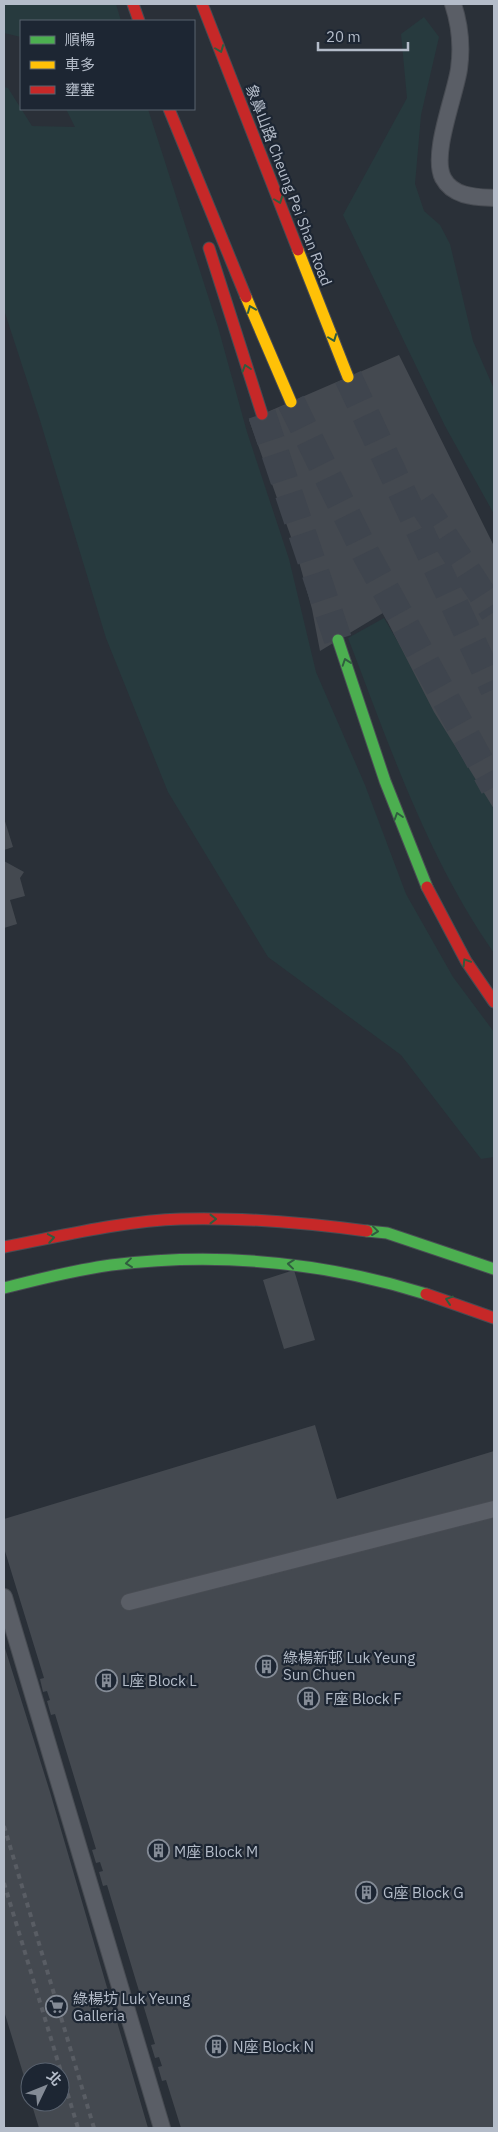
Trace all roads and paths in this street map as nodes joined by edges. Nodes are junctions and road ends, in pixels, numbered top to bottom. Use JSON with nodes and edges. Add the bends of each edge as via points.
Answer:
{"nodes":[{"id":1,"x":133,"y":4,"type":"edge"},
{"id":2,"x":202,"y":4,"type":"edge"},
{"id":3,"x":453,"y":4,"type":"edge"},
{"id":4,"x":139,"y":20,"type":"edge"},
{"id":5,"x":171,"y":114,"type":"edge"},
{"id":6,"x":494,"y":198,"type":"edge"},
{"id":7,"x":195,"y":205,"type":"dead end"},
{"id":8,"x":204,"y":233,"type":"dead end"},
{"id":9,"x":348,"y":377,"type":"tunnel mouth"},
{"id":10,"x":291,"y":402,"type":"tunnel mouth"},
{"id":11,"x":262,"y":414,"type":"tunnel mouth"},
{"id":12,"x":338,"y":640,"type":"tunnel mouth"},
{"id":13,"x":494,"y":1002,"type":"edge"},
{"id":14,"x":4,"y":1248,"type":"edge"},
{"id":15,"x":494,"y":1269,"type":"edge"},
{"id":16,"x":4,"y":1288,"type":"edge"},
{"id":17,"x":494,"y":1318,"type":"edge"},
{"id":18,"x":494,"y":1509,"type":"edge"},
{"id":19,"x":4,"y":1597,"type":"edge"},
{"id":20,"x":130,"y":1602,"type":"dead end"},
{"id":21,"x":162,"y":2128,"type":"edge"}],
"edges":[{"from":1,"to":4,"type":"main road"},
{"from":2,"to":9,"type":"main road","name":"象鼻山路 Cheung Pei Shan Road","one_way":true},
{"from":3,"to":6,"type":"lane","via":[[460,32],[460,57],[443,135],[441,170],[447,184],[458,193]]},
{"from":5,"to":7,"type":"main road"},
{"from":10,"to":5,"type":"main road","one_way":true},
{"from":11,"to":8,"type":"main road","one_way":true},
{"from":13,"to":12,"type":"main road","one_way":true,"via":[[458,949],[423,883]]},
{"from":14,"to":15,"type":"main road","one_way":true,"via":[[107,1228],[180,1219],[239,1220],[387,1233]]},
{"from":17,"to":16,"type":"main road","one_way":true,"via":[[408,1287],[357,1273],[246,1260],[150,1261],[70,1272]]},
{"from":18,"to":20,"type":"lane"},
{"from":19,"to":21,"type":"lane"}]}
